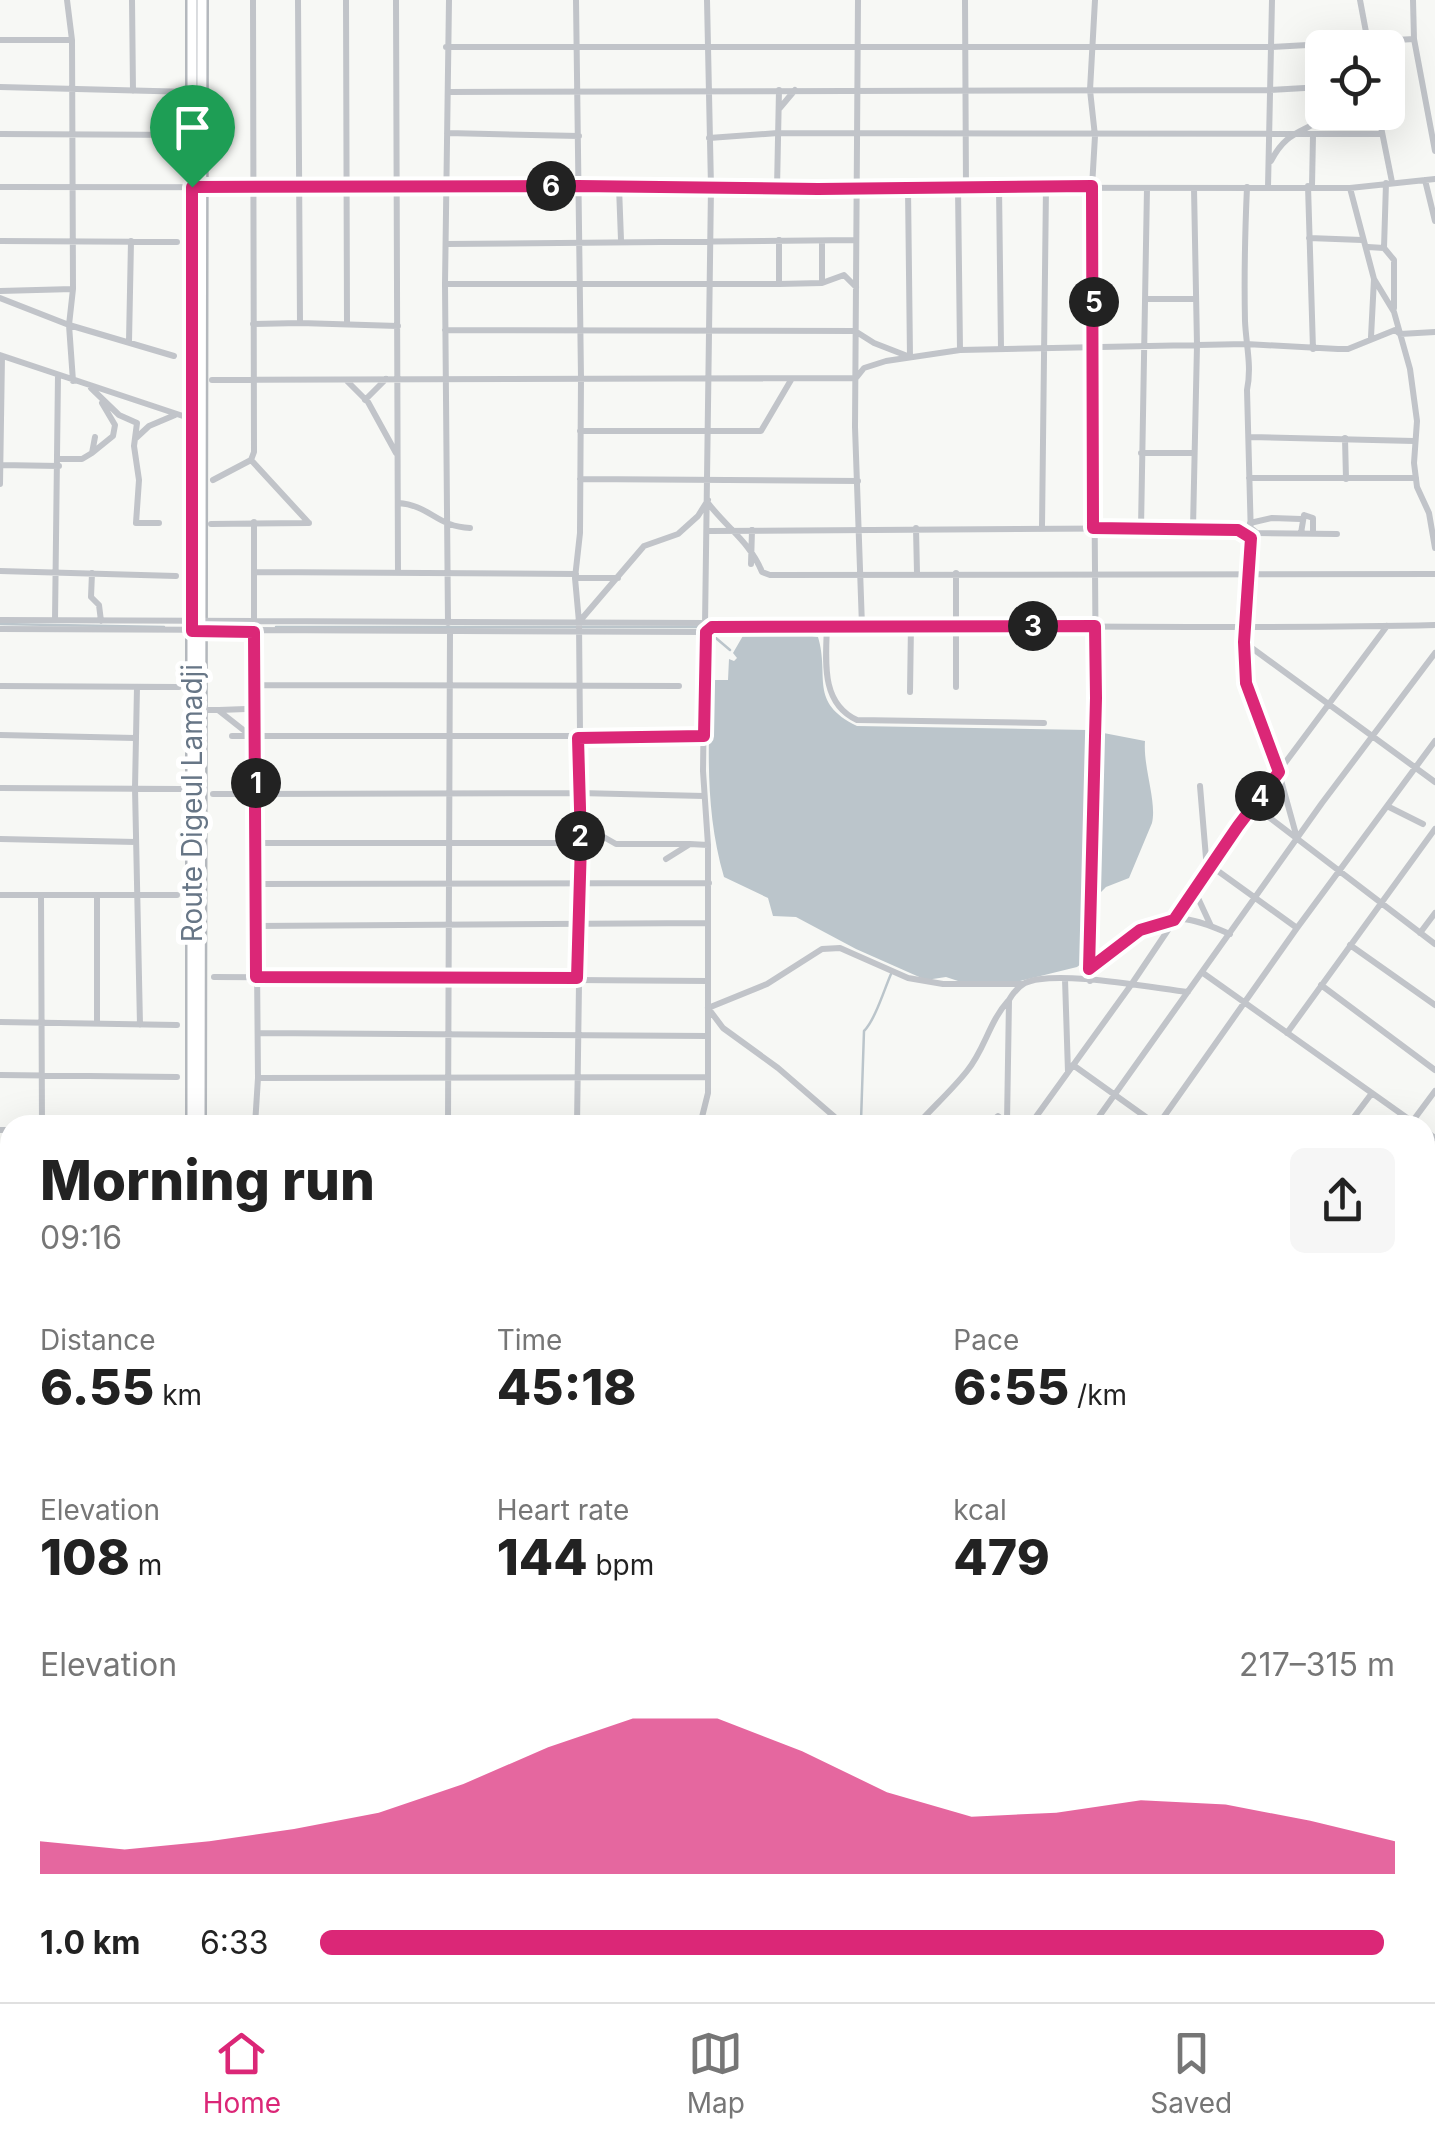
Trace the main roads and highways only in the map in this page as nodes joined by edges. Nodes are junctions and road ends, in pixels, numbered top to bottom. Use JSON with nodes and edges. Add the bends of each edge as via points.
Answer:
{"nodes":[{"id":1,"x":192,"y":0,"type":"edge"},
{"id":2,"x":202,"y":0,"type":"edge"},
{"id":3,"x":197,"y":187,"type":"junction"},
{"id":4,"x":196,"y":627,"type":"junction"},
{"id":5,"x":196,"y":1115,"type":"edge"}],
"edges":[{"from":1,"to":3,"type":"main road","name":"Route Digeul Lamadji"},
{"from":2,"to":3,"type":"main road"},
{"from":3,"to":4,"type":"main road"},
{"from":3,"to":4,"type":"main road","name":"Route Digeul Lamadji"},
{"from":4,"to":5,"type":"main road"}]}
